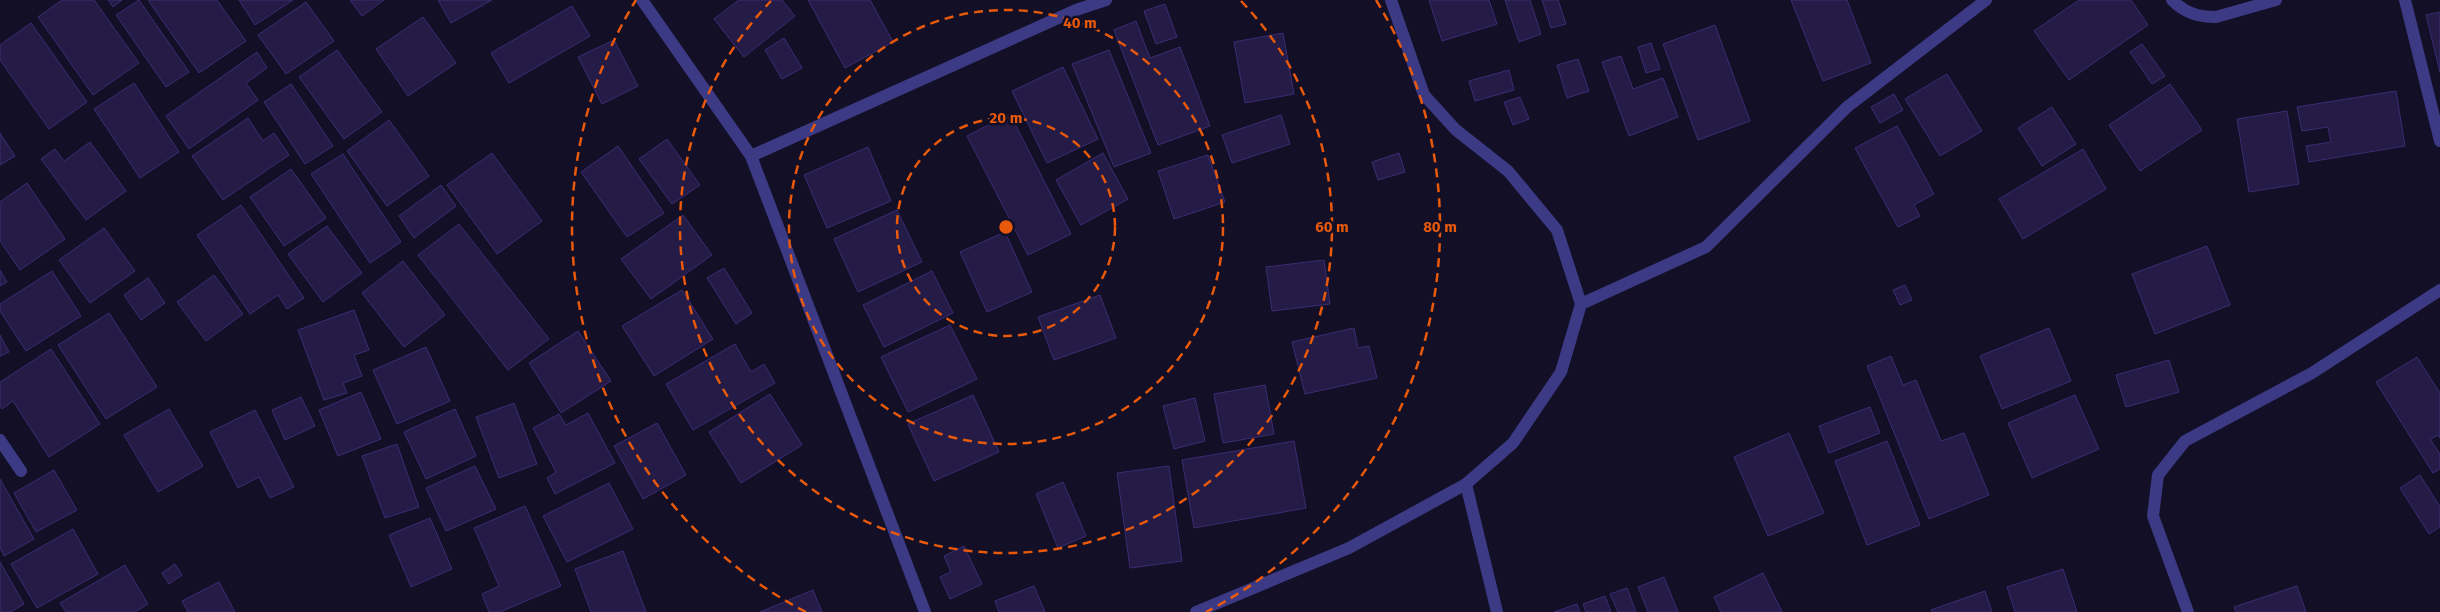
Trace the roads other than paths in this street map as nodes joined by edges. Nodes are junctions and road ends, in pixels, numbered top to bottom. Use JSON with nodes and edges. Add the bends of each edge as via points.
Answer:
{"nodes":[{"id":1,"x":642,"y":0,"type":"edge"},
{"id":2,"x":1106,"y":0,"type":"edge"},
{"id":3,"x":1390,"y":0,"type":"edge"},
{"id":4,"x":1986,"y":0,"type":"edge"},
{"id":5,"x":2172,"y":0,"type":"edge"},
{"id":6,"x":2276,"y":0,"type":"edge"},
{"id":7,"x":2405,"y":0,"type":"edge"},
{"id":8,"x":2440,"y":141,"type":"edge"},
{"id":9,"x":752,"y":156,"type":"junction"},
{"id":10,"x":2440,"y":290,"type":"edge"},
{"id":11,"x":1581,"y":304,"type":"junction"},
{"id":12,"x":0,"y":440,"type":"edge"},
{"id":13,"x":21,"y":471,"type":"dead end"},
{"id":14,"x":1466,"y":484,"type":"junction"},
{"id":15,"x":925,"y":612,"type":"edge"},
{"id":16,"x":1196,"y":612,"type":"edge"},
{"id":17,"x":1497,"y":612,"type":"edge"},
{"id":18,"x":2188,"y":612,"type":"edge"}],
"edges":[{"from":1,"to":9,"type":"street"},
{"from":2,"to":9,"type":"street","via":[[1076,10]]},
{"from":3,"to":11,"type":"street","via":[[1424,95],[1456,130],[1508,171],[1557,230]]},
{"from":4,"to":11,"type":"street","via":[[1847,107],[1706,247]]},
{"from":5,"to":6,"type":"street","via":[[2185,12],[2206,17]]},
{"from":7,"to":8,"type":"street"},
{"from":9,"to":15,"type":"street"},
{"from":10,"to":18,"type":"street","via":[[2312,374],[2185,441],[2158,475],[2153,516]]},
{"from":11,"to":14,"type":"street","via":[[1560,372],[1513,444]]},
{"from":12,"to":13,"type":"street"},
{"from":14,"to":16,"type":"street","via":[[1350,548]]},
{"from":14,"to":17,"type":"street"}]}
